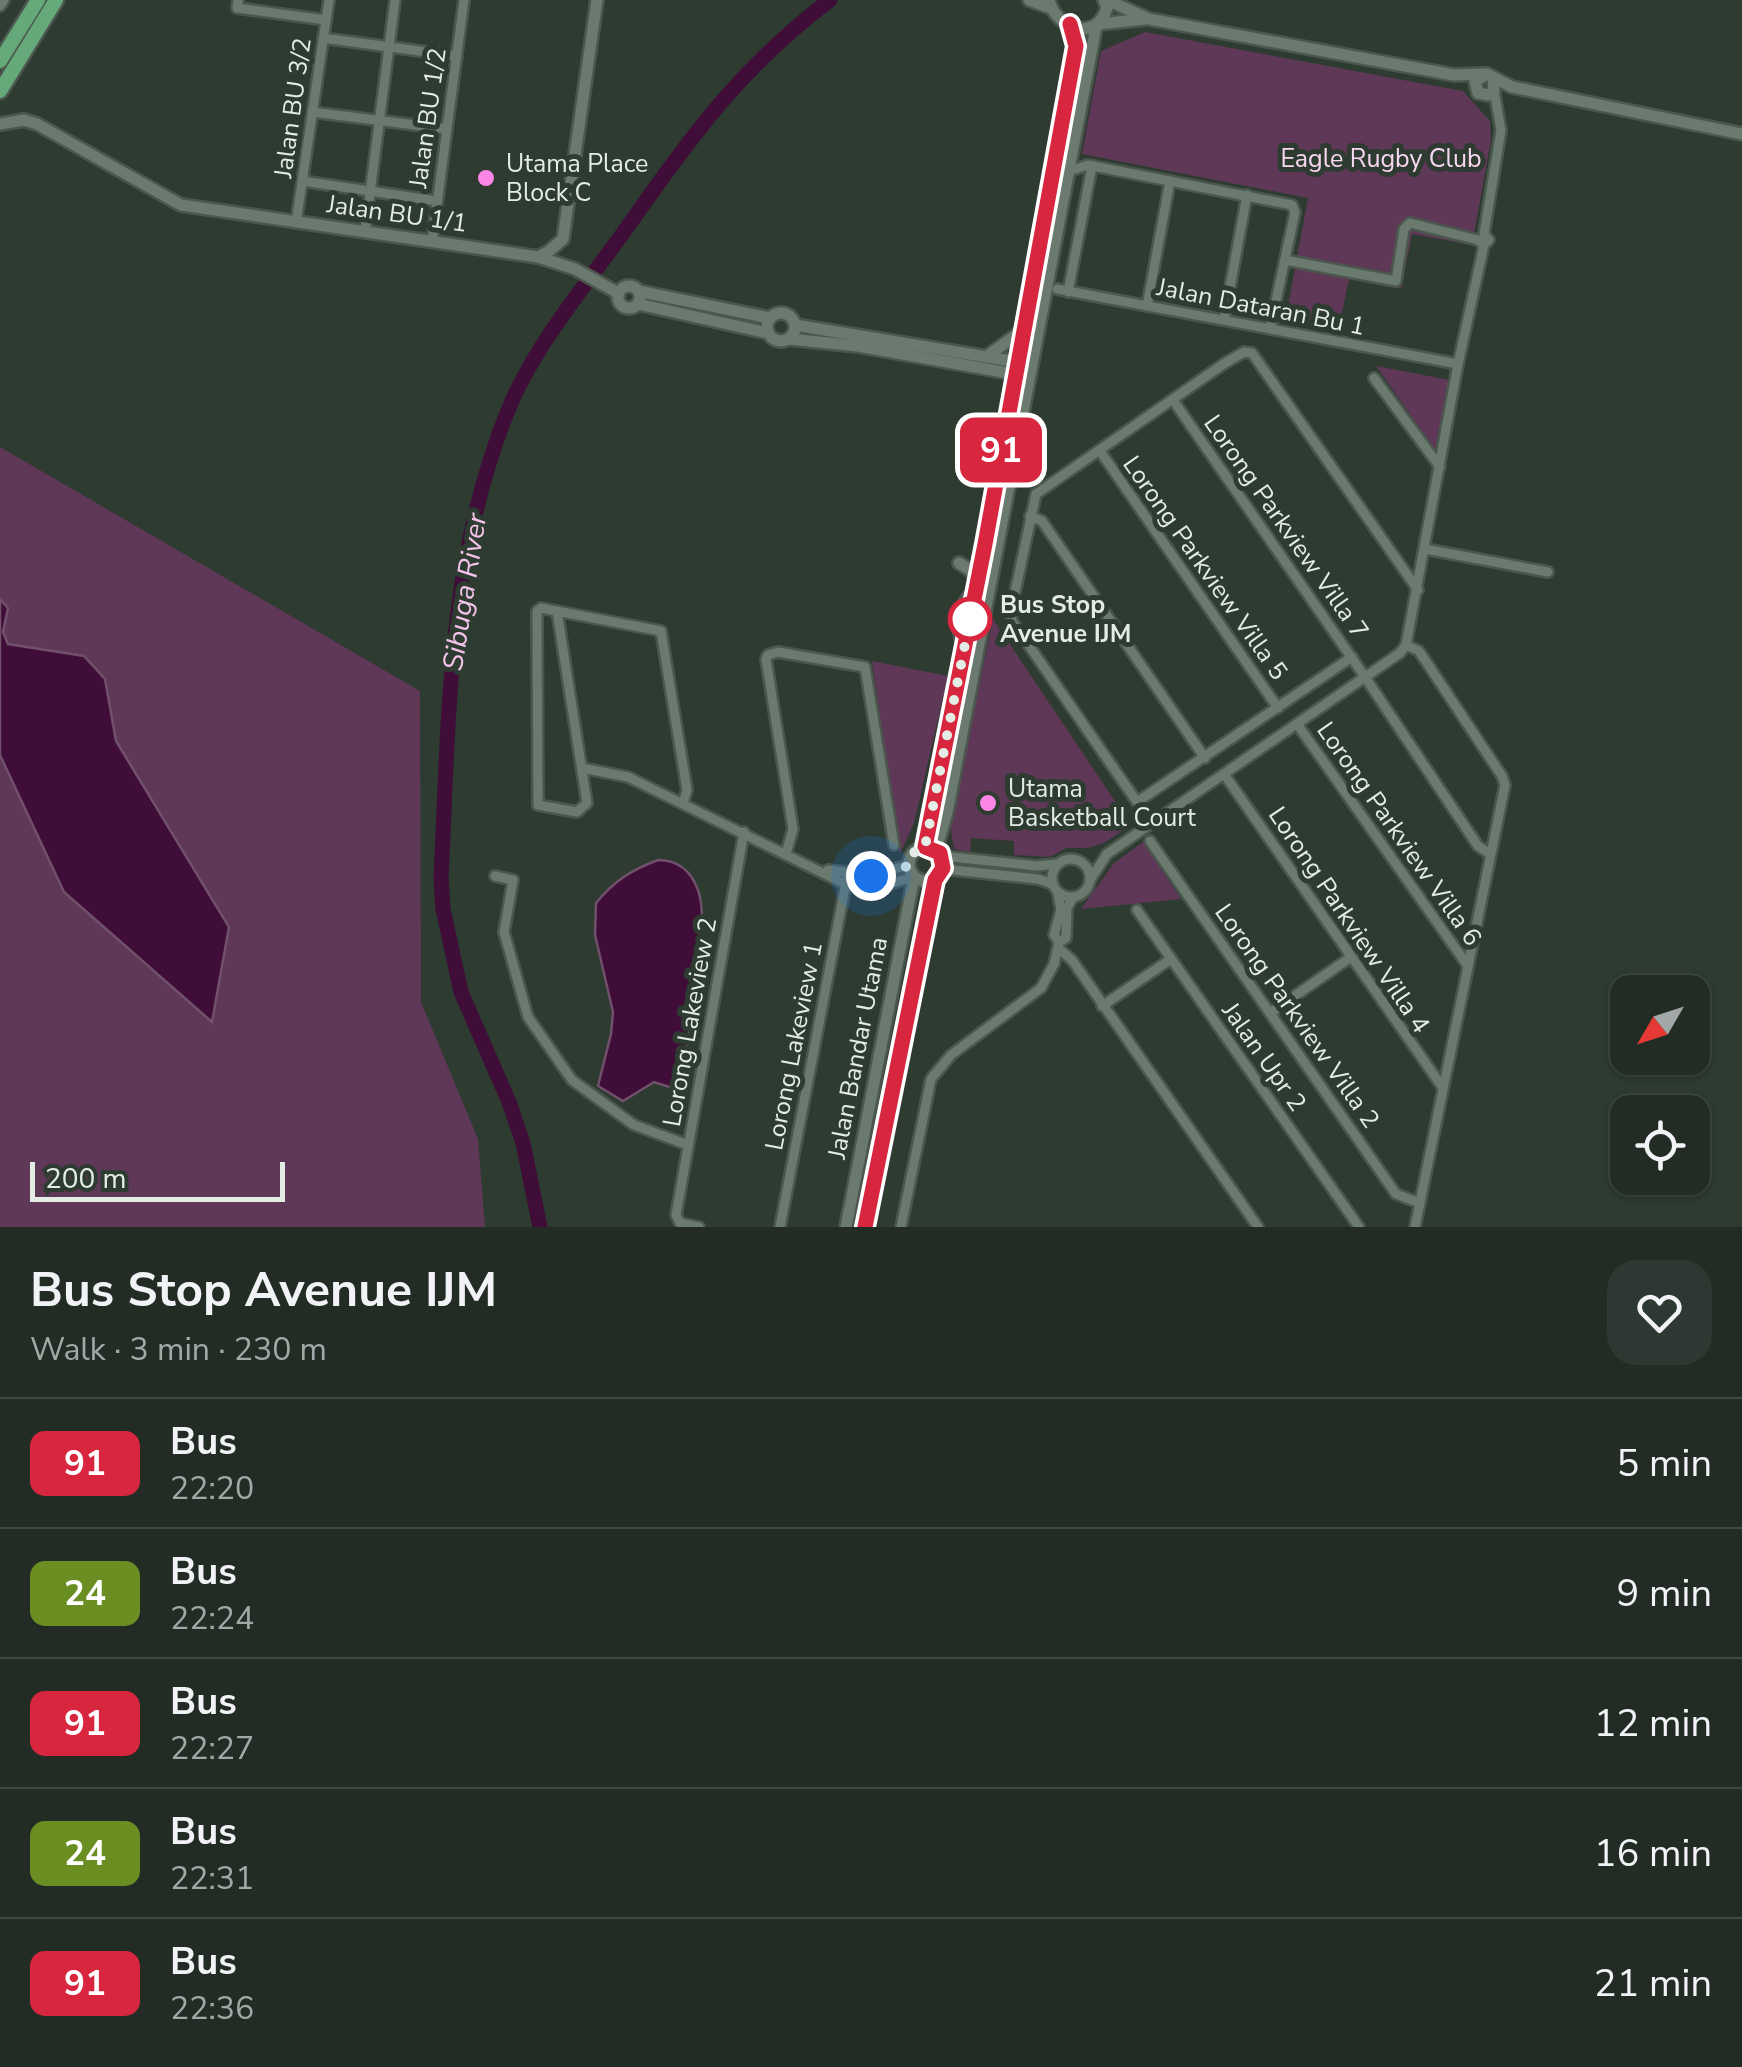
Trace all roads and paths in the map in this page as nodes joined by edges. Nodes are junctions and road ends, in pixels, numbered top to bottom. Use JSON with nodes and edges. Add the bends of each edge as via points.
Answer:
{"nodes":[{"id":1,"x":4,"y":0,"type":"edge"},
{"id":2,"x":38,"y":0,"type":"edge"},
{"id":3,"x":56,"y":0,"type":"edge"},
{"id":4,"x":329,"y":0,"type":"edge"},
{"id":5,"x":395,"y":0,"type":"edge"},
{"id":6,"x":464,"y":0,"type":"edge"},
{"id":7,"x":597,"y":0,"type":"edge"},
{"id":8,"x":1029,"y":0,"type":"edge"},
{"id":9,"x":1106,"y":0,"type":"edge"},
{"id":10,"x":238,"y":4,"type":"edge"},
{"id":11,"x":1050,"y":4,"type":"edge"},
{"id":12,"x":0,"y":6,"type":"edge"},
{"id":13,"x":260,"y":6,"type":"edge"},
{"id":14,"x":1150,"y":19,"type":"junction"},
{"id":15,"x":326,"y":20,"type":"junction"},
{"id":16,"x":1070,"y":24,"type":"junction"},
{"id":17,"x":1098,"y":26,"type":"junction"},
{"id":18,"x":323,"y":38,"type":"junction"},
{"id":19,"x":389,"y":47,"type":"junction"},
{"id":20,"x":457,"y":56,"type":"junction"},
{"id":21,"x":0,"y":61,"type":"edge"},
{"id":22,"x":1454,"y":75,"type":"junction"},
{"id":23,"x":1490,"y":81,"type":"junction"},
{"id":24,"x":0,"y":92,"type":"edge"},
{"id":25,"x":1477,"y":92,"type":"junction"},
{"id":26,"x":312,"y":112,"type":"junction"},
{"id":27,"x":380,"y":120,"type":"junction"},
{"id":28,"x":1500,"y":121,"type":"junction"},
{"id":29,"x":0,"y":124,"type":"edge"},
{"id":30,"x":447,"y":129,"type":"junction"},
{"id":31,"x":1742,"y":134,"type":"edge"},
{"id":32,"x":1092,"y":166,"type":"junction"},
{"id":33,"x":1069,"y":170,"type":"junction"},
{"id":34,"x":302,"y":181,"type":"junction"},
{"id":35,"x":1170,"y":182,"type":"junction"},
{"id":36,"x":370,"y":191,"type":"junction"},
{"id":37,"x":1247,"y":196,"type":"junction"},
{"id":38,"x":437,"y":201,"type":"junction"},
{"id":39,"x":296,"y":222,"type":"junction"},
{"id":40,"x":365,"y":232,"type":"junction"},
{"id":41,"x":1482,"y":240,"type":"junction"},
{"id":42,"x":432,"y":242,"type":"junction"},
{"id":43,"x":560,"y":242,"type":"junction"},
{"id":44,"x":538,"y":256,"type":"junction"},
{"id":45,"x":1284,"y":260,"type":"junction"},
{"id":46,"x":571,"y":267,"type":"junction"},
{"id":47,"x":1049,"y":276,"type":"junction"},
{"id":48,"x":1056,"y":290,"type":"junction"},
{"id":49,"x":618,"y":292,"type":"junction"},
{"id":50,"x":1068,"y":292,"type":"junction"},
{"id":51,"x":638,"y":298,"type":"junction"},
{"id":52,"x":1044,"y":299,"type":"junction"},
{"id":53,"x":1146,"y":306,"type":"junction"},
{"id":54,"x":770,"y":318,"type":"junction"},
{"id":55,"x":1224,"y":320,"type":"junction"},
{"id":56,"x":795,"y":325,"type":"junction"},
{"id":57,"x":1270,"y":329,"type":"junction"},
{"id":58,"x":1022,"y":330,"type":"junction"},
{"id":59,"x":768,"y":333,"type":"junction"},
{"id":60,"x":789,"y":338,"type":"junction"},
{"id":61,"x":986,"y":357,"type":"junction"},
{"id":62,"x":1458,"y":364,"type":"junction"},
{"id":63,"x":1021,"y":368,"type":"junction"},
{"id":64,"x":990,"y":371,"type":"junction"},
{"id":65,"x":1374,"y":378,"type":"dead end"},
{"id":66,"x":1173,"y":400,"type":"junction"},
{"id":67,"x":1008,"y":406,"type":"junction"},
{"id":68,"x":1100,"y":451,"type":"junction"},
{"id":69,"x":1440,"y":466,"type":"junction"},
{"id":70,"x":1030,"y":516,"type":"junction"},
{"id":71,"x":998,"y":548,"type":"junction"},
{"id":72,"x":1425,"y":549,"type":"junction"},
{"id":73,"x":982,"y":560,"type":"junction"},
{"id":74,"x":960,"y":564,"type":"dead end"},
{"id":75,"x":1548,"y":572,"type":"dead end"},
{"id":76,"x":977,"y":585,"type":"junction"},
{"id":77,"x":1418,"y":590,"type":"junction"},
{"id":78,"x":557,"y":611,"type":"junction"},
{"id":79,"x":1406,"y":645,"type":"junction"},
{"id":80,"x":1352,"y":657,"type":"junction"},
{"id":81,"x":1366,"y":677,"type":"junction"},
{"id":82,"x":1278,"y":708,"type":"junction"},
{"id":83,"x":1297,"y":724,"type":"junction"},
{"id":84,"x":1246,"y":729,"type":"junction"},
{"id":85,"x":1260,"y":749,"type":"junction"},
{"id":86,"x":1205,"y":758,"type":"junction"},
{"id":87,"x":582,"y":768,"type":"junction"},
{"id":88,"x":1224,"y":774,"type":"junction"},
{"id":89,"x":682,"y":803,"type":"junction"},
{"id":90,"x":744,"y":832,"type":"junction"},
{"id":91,"x":1150,"y":840,"type":"dead end"},
{"id":92,"x":894,"y":844,"type":"dead end"},
{"id":93,"x":786,"y":853,"type":"junction"},
{"id":94,"x":1107,"y":854,"type":"junction"},
{"id":95,"x":1490,"y":854,"type":"junction"},
{"id":96,"x":936,"y":855,"type":"junction"},
{"id":97,"x":1075,"y":858,"type":"junction"},
{"id":98,"x":1057,"y":864,"type":"junction"},
{"id":99,"x":820,"y":869,"type":"junction"},
{"id":100,"x":912,"y":871,"type":"junction"},
{"id":101,"x":848,"y":872,"type":"junction"},
{"id":102,"x":495,"y":876,"type":"dead end"},
{"id":103,"x":935,"y":880,"type":"junction"},
{"id":104,"x":1090,"y":880,"type":"junction"},
{"id":105,"x":845,"y":884,"type":"junction"},
{"id":106,"x":1054,"y":887,"type":"junction"},
{"id":107,"x":1074,"y":897,"type":"junction"},
{"id":108,"x":1137,"y":910,"type":"dead end"},
{"id":109,"x":1062,"y":915,"type":"junction"},
{"id":110,"x":1058,"y":945,"type":"junction"},
{"id":111,"x":1350,"y":958,"type":"junction"},
{"id":112,"x":1172,"y":959,"type":"junction"},
{"id":113,"x":1468,"y":966,"type":"junction"},
{"id":114,"x":1102,"y":1006,"type":"junction"},
{"id":115,"x":1270,"y":1013,"type":"junction"},
{"id":116,"x":1443,"y":1088,"type":"junction"},
{"id":117,"x":688,"y":1145,"type":"junction"},
{"id":118,"x":1420,"y":1202,"type":"junction"},
{"id":119,"x":699,"y":1227,"type":"edge"},
{"id":120,"x":780,"y":1227,"type":"edge"},
{"id":121,"x":846,"y":1227,"type":"edge"},
{"id":122,"x":865,"y":1227,"type":"edge"},
{"id":123,"x":900,"y":1227,"type":"edge"},
{"id":124,"x":1258,"y":1227,"type":"edge"},
{"id":125,"x":1359,"y":1227,"type":"edge"},
{"id":126,"x":1415,"y":1227,"type":"edge"}],
"edges":[{"from":1,"to":12,"type":"street"},
{"from":2,"to":21,"type":"highway"},
{"from":3,"to":24,"type":"highway"},
{"from":4,"to":15,"type":"street","name":"Jalan BU 3/2"},
{"from":5,"to":19,"type":"street"},
{"from":6,"to":20,"type":"street","name":"Jalan BU 1/2"},
{"from":7,"to":43,"type":"street"},
{"from":8,"to":11,"type":"street"},
{"from":9,"to":14,"type":"street"},
{"from":9,"to":17,"type":"street","name":"Jalan Bandar Utama"},
{"from":10,"to":13,"type":"street"},
{"from":11,"to":16,"type":"street"},
{"from":13,"to":15,"type":"street"},
{"from":14,"to":17,"type":"street"},
{"from":14,"to":22,"type":"street"},
{"from":15,"to":18,"type":"street","name":"Jalan BU 3/2"},
{"from":16,"to":17,"type":"street"},
{"from":16,"to":58,"type":"street","name":"Jalan Bandar Utama","via":[[1076,46]]},
{"from":17,"to":33,"type":"street","name":"Jalan Bandar Utama"},
{"from":18,"to":19,"type":"street"},
{"from":18,"to":26,"type":"street","name":"Jalan BU 3/2"},
{"from":19,"to":20,"type":"street"},
{"from":19,"to":27,"type":"street"},
{"from":20,"to":30,"type":"street","name":"Jalan BU 1/2"},
{"from":22,"to":23,"type":"street"},
{"from":22,"to":25,"type":"street"},
{"from":23,"to":25,"type":"street","via":[[1488,95]]},
{"from":23,"to":25,"type":"street","via":[[1475,80]]},
{"from":23,"to":28,"type":"street"},
{"from":23,"to":31,"type":"street"},
{"from":25,"to":28,"type":"street"},
{"from":26,"to":27,"type":"street"},
{"from":26,"to":34,"type":"street","name":"Jalan BU 3/2"},
{"from":27,"to":30,"type":"street"},
{"from":27,"to":36,"type":"street"},
{"from":28,"to":41,"type":"street"},
{"from":29,"to":39,"type":"street","name":"Jalan BU 1/1","via":[[37,124],[181,206]]},
{"from":30,"to":38,"type":"street","name":"Jalan BU 1/2"},
{"from":32,"to":33,"type":"street"},
{"from":32,"to":35,"type":"street"},
{"from":32,"to":50,"type":"street"},
{"from":33,"to":47,"type":"street","name":"Jalan Bandar Utama"},
{"from":34,"to":36,"type":"street"},
{"from":34,"to":39,"type":"street","name":"Jalan BU 3/2"},
{"from":35,"to":37,"type":"street"},
{"from":35,"to":53,"type":"street"},
{"from":36,"to":38,"type":"street"},
{"from":36,"to":40,"type":"street"},
{"from":37,"to":45,"type":"street","via":[[1292,205]]},
{"from":37,"to":55,"type":"street"},
{"from":38,"to":42,"type":"street","name":"Jalan BU 1/2"},
{"from":39,"to":40,"type":"street","name":"Jalan BU 1/1"},
{"from":40,"to":42,"type":"street","name":"Jalan BU 1/1"},
{"from":41,"to":45,"type":"street","via":[[1410,222],[1396,281]]},
{"from":41,"to":62,"type":"street"},
{"from":42,"to":44,"type":"street","name":"Jalan BU 1/1"},
{"from":43,"to":44,"type":"street"},
{"from":43,"to":46,"type":"street"},
{"from":44,"to":46,"type":"street","name":"Jalan BU 1/1"},
{"from":45,"to":57,"type":"street"},
{"from":46,"to":49,"type":"street","name":"Jalan BU 1/1"},
{"from":47,"to":48,"type":"street"},
{"from":47,"to":52,"type":"street","name":"Jalan Bandar Utama"},
{"from":48,"to":50,"type":"street","name":"Jalan Dataran Bu 1"},
{"from":48,"to":52,"type":"street"},
{"from":49,"to":51,"type":"street","via":[[630,286]]},
{"from":49,"to":51,"type":"street","via":[[622,306],[631,308]]},
{"from":50,"to":53,"type":"street","name":"Jalan Dataran Bu 1"},
{"from":51,"to":54,"type":"street"},
{"from":51,"to":59,"type":"street"},
{"from":52,"to":63,"type":"street","name":"Jalan Bandar Utama"},
{"from":53,"to":55,"type":"street","name":"Jalan Dataran Bu 1"},
{"from":54,"to":56,"type":"street","via":[[782,313]]},
{"from":54,"to":59,"type":"street"},
{"from":55,"to":57,"type":"street","name":"Jalan Dataran Bu 1"},
{"from":56,"to":60,"type":"street"},
{"from":56,"to":61,"type":"street"},
{"from":57,"to":62,"type":"street","name":"Jalan Dataran Bu 1"},
{"from":58,"to":61,"type":"street"},
{"from":58,"to":63,"type":"street","name":"Jalan Bandar Utama"},
{"from":59,"to":60,"type":"street","via":[[776,341]]},
{"from":60,"to":64,"type":"street"},
{"from":61,"to":63,"type":"street"},
{"from":62,"to":69,"type":"street"},
{"from":63,"to":64,"type":"street"},
{"from":63,"to":67,"type":"street","name":"Jalan Bandar Utama"},
{"from":63,"to":71,"type":"street","via":[[1022,419]]},
{"from":64,"to":67,"type":"street","via":[[1006,388]]},
{"from":65,"to":69,"type":"street"},
{"from":66,"to":68,"type":"street"},
{"from":66,"to":77,"type":"street","via":[[1232,359],[1252,353]]},
{"from":66,"to":80,"type":"street","name":"Lorong Parkview Villa 7"},
{"from":67,"to":73,"type":"street","name":"Jalan Bandar Utama"},
{"from":68,"to":70,"type":"street","via":[[1040,490]]},
{"from":68,"to":82,"type":"street","name":"Lorong Parkview Villa 5"},
{"from":69,"to":72,"type":"street"},
{"from":70,"to":86,"type":"street","via":[[1042,521]]},
{"from":70,"to":86,"type":"street","via":[[1012,621],[1132,797],[1144,800]]},
{"from":71,"to":73,"type":"street"},
{"from":71,"to":96,"type":"street"},
{"from":72,"to":75,"type":"street"},
{"from":72,"to":77,"type":"street"},
{"from":73,"to":76,"type":"street","name":"Jalan Bandar Utama"},
{"from":74,"to":76,"type":"street"},
{"from":76,"to":96,"type":"street","name":"Jalan Bandar Utama"},
{"from":77,"to":79,"type":"street"},
{"from":78,"to":87,"type":"street"},
{"from":78,"to":87,"type":"street","via":[[538,611],[538,804],[582,811]]},
{"from":78,"to":89,"type":"street","via":[[661,630],[687,790]]},
{"from":79,"to":81,"type":"street"},
{"from":79,"to":95,"type":"street","via":[[1419,651],[1504,780]]},
{"from":80,"to":81,"type":"street","name":"Lorong Parkview Villa 7"},
{"from":80,"to":82,"type":"street"},
{"from":81,"to":83,"type":"street"},
{"from":81,"to":95,"type":"street","name":"Lorong Parkview Villa 7","via":[[1478,846]]},
{"from":82,"to":84,"type":"street"},
{"from":83,"to":85,"type":"street"},
{"from":83,"to":113,"type":"street","name":"Lorong Parkview Villa 6"},
{"from":84,"to":85,"type":"street"},
{"from":84,"to":86,"type":"street"},
{"from":85,"to":88,"type":"street"},
{"from":87,"to":89,"type":"street","via":[[622,775]]},
{"from":88,"to":94,"type":"street"},
{"from":88,"to":111,"type":"street","name":"Lorong Parkview Villa 4"},
{"from":89,"to":90,"type":"street"},
{"from":90,"to":93,"type":"street"},
{"from":90,"to":117,"type":"street","name":"Lorong Lakeview 2"},
{"from":91,"to":115,"type":"street","name":"Lorong Parkview Villa 2"},
{"from":92,"to":93,"type":"street","via":[[865,668],[778,652],[766,659],[793,829]]},
{"from":93,"to":99,"type":"street"},
{"from":94,"to":97,"type":"street"},
{"from":94,"to":104,"type":"street"},
{"from":95,"to":113,"type":"street"},
{"from":96,"to":98,"type":"street"},
{"from":96,"to":100,"type":"street","name":"Jalan Bandar Utama","via":[[915,851]]},
{"from":96,"to":103,"type":"street","name":"Jalan Bandar Utama"},
{"from":96,"to":106,"type":"street"},
{"from":97,"to":98,"type":"street"},
{"from":97,"to":104,"type":"street"},
{"from":98,"to":106,"type":"street"},
{"from":99,"to":101,"type":"street"},
{"from":99,"to":105,"type":"street"},
{"from":100,"to":101,"type":"street"},
{"from":100,"to":103,"type":"street","via":[[924,882]]},
{"from":100,"to":105,"type":"street","via":[[874,888]]},
{"from":100,"to":121,"type":"street","name":"Jalan Bandar Utama"},
{"from":101,"to":105,"type":"street","name":"Lorong Lakeview 1"},
{"from":102,"to":117,"type":"street","via":[[513,880],[504,932],[528,1017],[572,1080],[634,1125]]},
{"from":103,"to":122,"type":"street","name":"Jalan Bandar Utama"},
{"from":104,"to":107,"type":"street"},
{"from":105,"to":120,"type":"street","name":"Lorong Lakeview 1"},
{"from":106,"to":107,"type":"street"},
{"from":106,"to":109,"type":"street"},
{"from":107,"to":109,"type":"street"},
{"from":108,"to":112,"type":"street","name":"Jalan Upr 2"},
{"from":109,"to":110,"type":"street","via":[[1066,938]]},
{"from":110,"to":114,"type":"street"},
{"from":110,"to":123,"type":"street","via":[[1042,988],[951,1056],[931,1079]]},
{"from":111,"to":115,"type":"street"},
{"from":111,"to":116,"type":"street","name":"Lorong Parkview Villa 4"},
{"from":112,"to":114,"type":"street"},
{"from":112,"to":125,"type":"street","name":"Jalan Upr 2"},
{"from":113,"to":116,"type":"street"},
{"from":114,"to":124,"type":"street"},
{"from":115,"to":118,"type":"street","name":"Lorong Parkview Villa 2","via":[[1399,1198]]},
{"from":116,"to":118,"type":"street"},
{"from":117,"to":119,"type":"street","name":"Lorong Lakeview 2","via":[[676,1219]]},
{"from":118,"to":126,"type":"street"}]}
